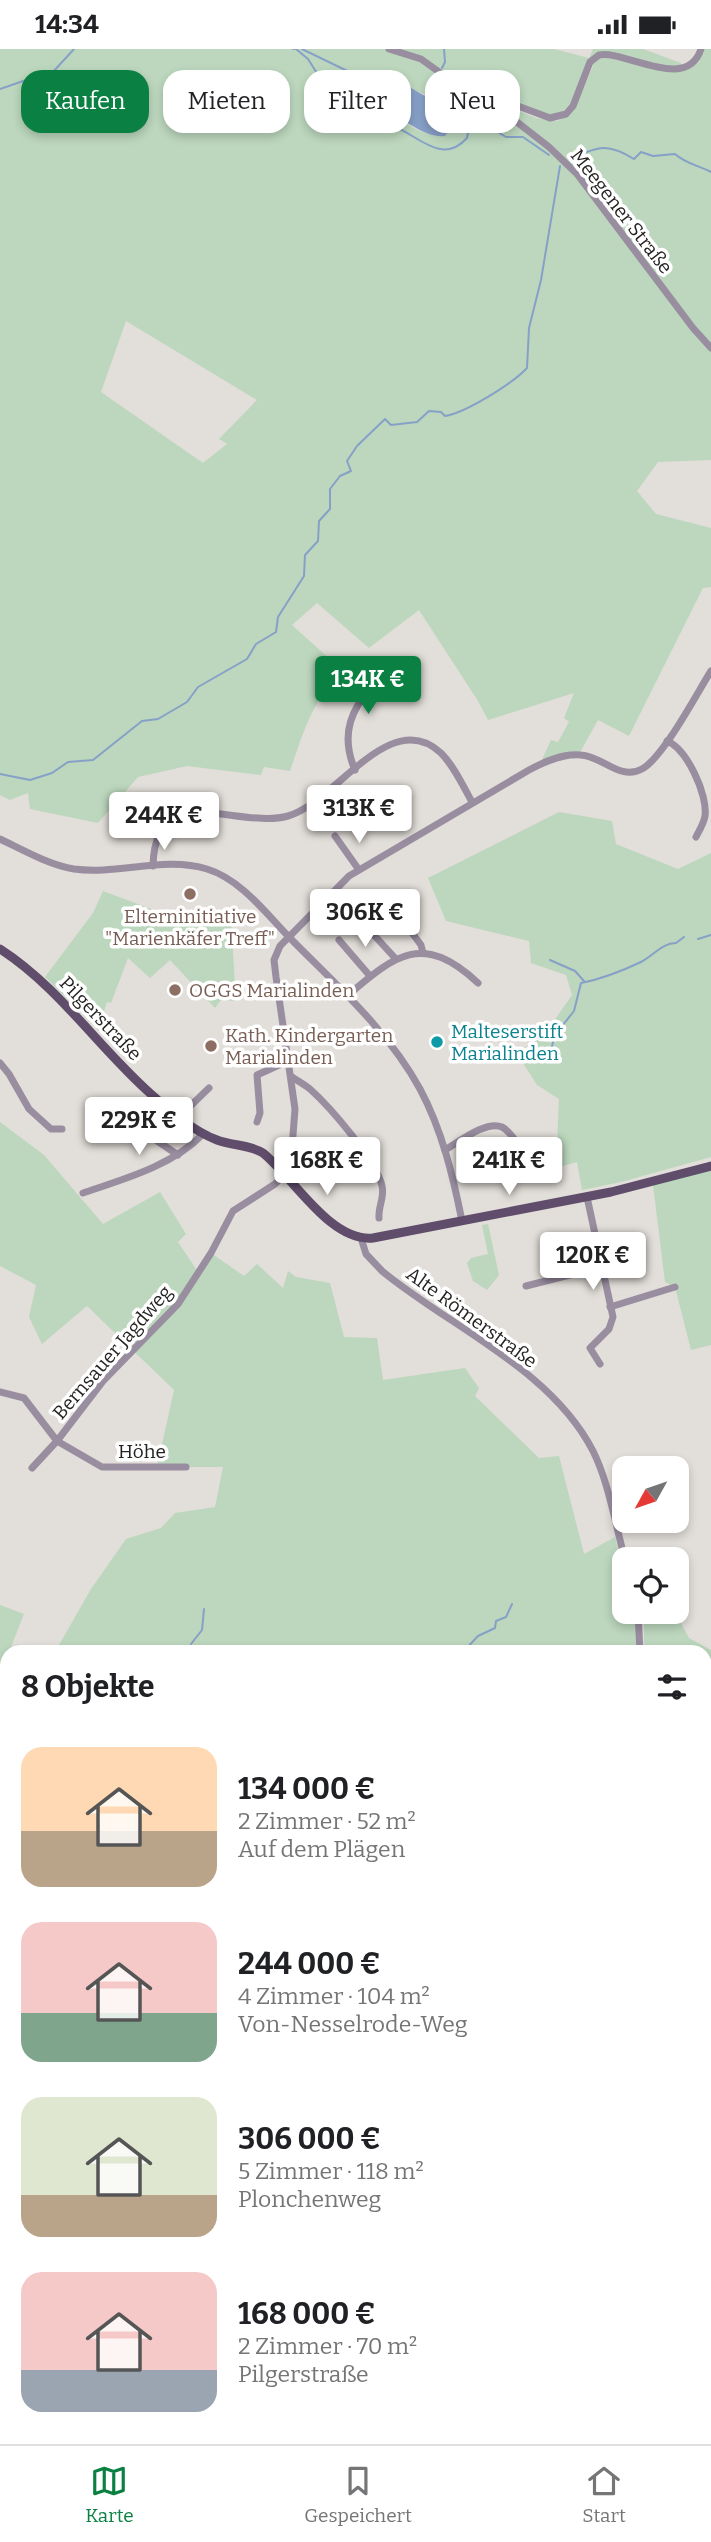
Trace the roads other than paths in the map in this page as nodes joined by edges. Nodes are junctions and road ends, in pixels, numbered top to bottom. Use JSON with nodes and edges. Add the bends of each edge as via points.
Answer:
{"nodes":[{"id":1,"x":389,"y":49,"type":"edge"},
{"id":2,"x":701,"y":49,"type":"edge"},
{"id":3,"x":436,"y":70,"type":"edge"},
{"id":4,"x":520,"y":107,"type":"edge"},
{"id":5,"x":520,"y":124,"type":"edge"},
{"id":6,"x":711,"y":348,"type":"edge"},
{"id":7,"x":399,"y":668,"type":"dead end"},
{"id":8,"x":711,"y":671,"type":"edge"},
{"id":9,"x":667,"y":741,"type":"junction"},
{"id":10,"x":355,"y":770,"type":"junction"},
{"id":11,"x":472,"y":802,"type":"junction"},
{"id":12,"x":335,"y":836,"type":"dead end"},
{"id":13,"x":696,"y":837,"type":"dead end"},
{"id":14,"x":0,"y":839,"type":"edge"},
{"id":15,"x":153,"y":866,"type":"junction"},
{"id":16,"x":359,"y":870,"type":"junction"},
{"id":17,"x":387,"y":899,"type":"dead end"},
{"id":18,"x":362,"y":922,"type":"dead end"},
{"id":19,"x":290,"y":937,"type":"junction"},
{"id":20,"x":339,"y":940,"type":"dead end"},
{"id":21,"x":0,"y":949,"type":"edge"},
{"id":22,"x":423,"y":953,"type":"junction"},
{"id":23,"x":396,"y":958,"type":"junction"},
{"id":24,"x":370,"y":976,"type":"junction"},
{"id":25,"x":478,"y":983,"type":"dead end"},
{"id":26,"x":347,"y":996,"type":"junction"},
{"id":27,"x":288,"y":1061,"type":"junction"},
{"id":28,"x":0,"y":1063,"type":"edge"},
{"id":29,"x":292,"y":1076,"type":"junction"},
{"id":30,"x":209,"y":1088,"type":"dead end"},
{"id":31,"x":180,"y":1117,"type":"junction"},
{"id":32,"x":257,"y":1122,"type":"dead end"},
{"id":33,"x":62,"y":1129,"type":"dead end"},
{"id":34,"x":147,"y":1134,"type":"dead end"},
{"id":35,"x":203,"y":1134,"type":"junction"},
{"id":36,"x":522,"y":1149,"type":"dead end"},
{"id":37,"x":444,"y":1150,"type":"junction"},
{"id":38,"x":178,"y":1154,"type":"junction"},
{"id":39,"x":711,"y":1166,"type":"edge"},
{"id":40,"x":282,"y":1171,"type":"junction"},
{"id":41,"x":83,"y":1193,"type":"dead end"},
{"id":42,"x":587,"y":1197,"type":"junction"},
{"id":43,"x":379,"y":1218,"type":"dead end"},
{"id":44,"x":462,"y":1221,"type":"junction"},
{"id":45,"x":361,"y":1238,"type":"junction"},
{"id":46,"x":601,"y":1267,"type":"junction"},
{"id":47,"x":526,"y":1286,"type":"dead end"},
{"id":48,"x":675,"y":1287,"type":"dead end"},
{"id":49,"x":610,"y":1307,"type":"junction"},
{"id":50,"x":600,"y":1364,"type":"dead end"},
{"id":51,"x":0,"y":1392,"type":"edge"},
{"id":52,"x":57,"y":1441,"type":"junction"},
{"id":53,"x":186,"y":1467,"type":"dead end"},
{"id":54,"x":32,"y":1468,"type":"dead end"},
{"id":55,"x":622,"y":1547,"type":"edge"},
{"id":56,"x":639,"y":1624,"type":"edge"},
{"id":57,"x":640,"y":1645,"type":"edge"}],
"edges":[{"from":1,"to":3,"type":"street","via":[[421,59]]},
{"from":2,"to":4,"type":"street","via":[[691,62],[665,69],[599,55],[590,62],[573,106],[559,117]]},
{"from":5,"to":6,"type":"street","name":"Meegener Straße","via":[[577,174]]},
{"from":7,"to":10,"type":"street","via":[[379,679],[357,707],[348,743]]},
{"from":8,"to":9,"type":"street"},
{"from":9,"to":11,"type":"street","via":[[649,765],[635,772],[621,771],[585,755],[571,755],[540,764]]},
{"from":9,"to":13,"type":"street","via":[[679,747],[698,783],[705,817]]},
{"from":10,"to":11,"type":"street","via":[[388,744],[421,741],[442,754]]},
{"from":10,"to":15,"type":"street","via":[[314,804],[285,817],[191,811],[177,815],[155,845]]},
{"from":11,"to":16,"type":"street"},
{"from":12,"to":16,"type":"street"},
{"from":14,"to":15,"type":"street","via":[[73,869]]},
{"from":15,"to":19,"type":"street","via":[[188,865],[222,876],[243,890]]},
{"from":16,"to":19,"type":"street"},
{"from":17,"to":22,"type":"street"},
{"from":18,"to":23,"type":"street"},
{"from":19,"to":26,"type":"street"},
{"from":19,"to":27,"type":"street","via":[[274,960]]},
{"from":20,"to":24,"type":"street"},
{"from":21,"to":31,"type":"main road","name":"Pilgerstraße","via":[[34,975],[151,1094]]},
{"from":22,"to":23,"type":"street"},
{"from":22,"to":25,"type":"street","via":[[449,960]]},
{"from":23,"to":24,"type":"street"},
{"from":24,"to":26,"type":"street"},
{"from":26,"to":37,"type":"street","via":[[405,1065],[431,1112]]},
{"from":27,"to":29,"type":"street"},
{"from":27,"to":32,"type":"street","via":[[257,1075]]},
{"from":28,"to":33,"type":"street","via":[[35,1115],[51,1129]]},
{"from":29,"to":40,"type":"street","via":[[292,1149]]},
{"from":29,"to":43,"type":"street","via":[[315,1094],[373,1164],[383,1187]]},
{"from":30,"to":31,"type":"street"},
{"from":31,"to":35,"type":"main road","name":"Pilgerstraße"},
{"from":34,"to":38,"type":"street"},
{"from":35,"to":38,"type":"street"},
{"from":35,"to":40,"type":"main road","name":"Pilgerstraße","via":[[259,1150]]},
{"from":36,"to":37,"type":"street","via":[[495,1125]]},
{"from":37,"to":44,"type":"street"},
{"from":38,"to":41,"type":"street"},
{"from":39,"to":42,"type":"main road"},
{"from":40,"to":45,"type":"main road","name":"Pilgerstraße","via":[[336,1227]]},
{"from":40,"to":52,"type":"street","name":"Bernsauer Jagdweg","via":[[275,1184],[230,1216],[178,1304],[103,1381]]},
{"from":42,"to":44,"type":"main road"},
{"from":42,"to":46,"type":"street"},
{"from":44,"to":45,"type":"main road"},
{"from":45,"to":55,"type":"street","name":"Alte Römerstraße","via":[[366,1254],[382,1271],[525,1374],[570,1417],[596,1458]]},
{"from":46,"to":47,"type":"street"},
{"from":46,"to":49,"type":"street"},
{"from":48,"to":49,"type":"street"},
{"from":49,"to":50,"type":"street","via":[[612,1323],[590,1348]]},
{"from":51,"to":52,"type":"street","name":"Höhe","via":[[24,1398]]},
{"from":52,"to":53,"type":"street","name":"Höhe","via":[[102,1467]]},
{"from":52,"to":54,"type":"street","name":"Bernsauer Jagdweg"},
{"from":56,"to":57,"type":"street"}]}
